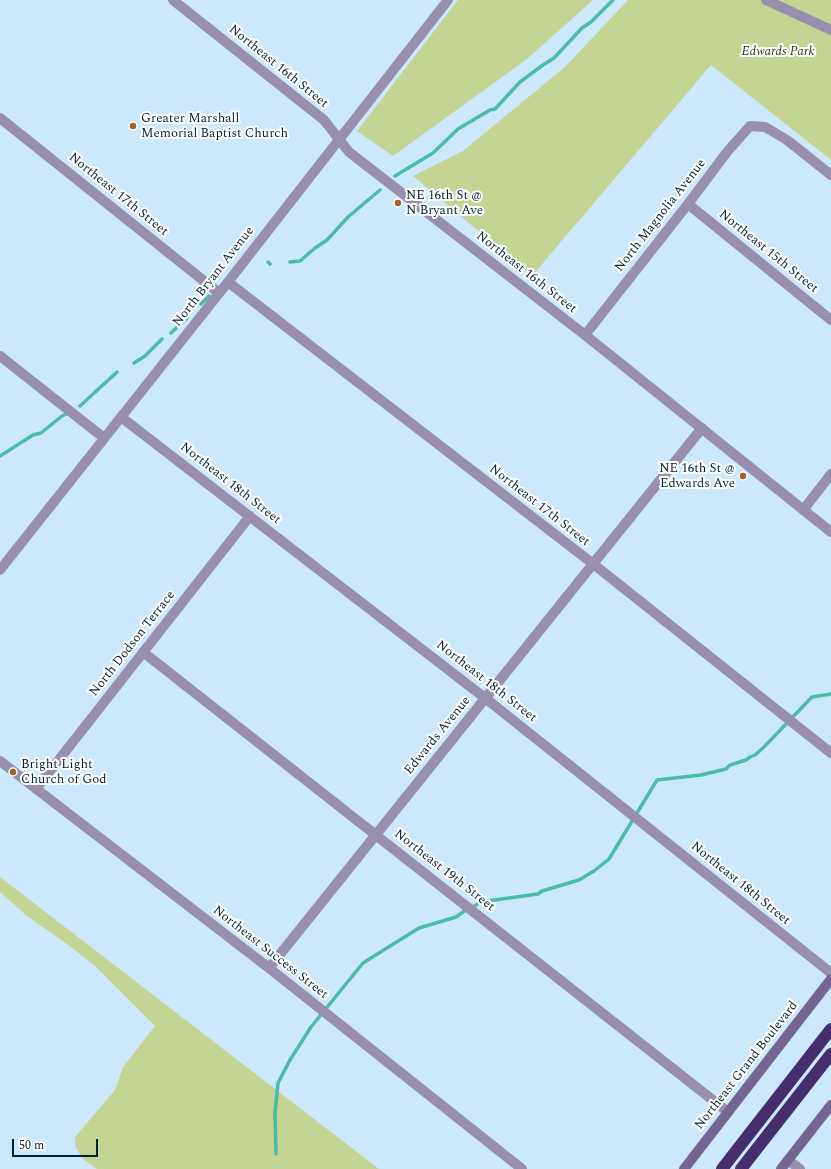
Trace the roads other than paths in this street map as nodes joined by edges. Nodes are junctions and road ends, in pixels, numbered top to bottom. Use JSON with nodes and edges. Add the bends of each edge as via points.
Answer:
{"nodes":[{"id":1,"x":173,"y":0,"type":"edge"},
{"id":2,"x":448,"y":0,"type":"edge"},
{"id":3,"x":766,"y":0,"type":"edge"},
{"id":4,"x":831,"y":30,"type":"edge"},
{"id":5,"x":0,"y":118,"type":"edge"},
{"id":6,"x":339,"y":139,"type":"junction"},
{"id":7,"x":831,"y":175,"type":"edge"},
{"id":8,"x":688,"y":204,"type":"junction"},
{"id":9,"x":228,"y":282,"type":"junction"},
{"id":10,"x":219,"y":293,"type":"junction"},
{"id":11,"x":831,"y":320,"type":"edge"},
{"id":12,"x":585,"y":335,"type":"junction"},
{"id":13,"x":0,"y":356,"type":"edge"},
{"id":14,"x":121,"y":417,"type":"junction"},
{"id":15,"x":702,"y":428,"type":"junction"},
{"id":16,"x":104,"y":438,"type":"junction"},
{"id":17,"x":831,"y":474,"type":"edge"},
{"id":18,"x":804,"y":509,"type":"junction"},
{"id":19,"x":250,"y":516,"type":"junction"},
{"id":20,"x":831,"y":532,"type":"edge"},
{"id":21,"x":592,"y":563,"type":"junction"},
{"id":22,"x":0,"y":570,"type":"edge"},
{"id":23,"x":143,"y":652,"type":"junction"},
{"id":24,"x":485,"y":698,"type":"junction"},
{"id":25,"x":831,"y":753,"type":"edge"},
{"id":26,"x":0,"y":761,"type":"edge"},
{"id":27,"x":36,"y":789,"type":"junction"},
{"id":28,"x":376,"y":834,"type":"junction"},
{"id":29,"x":269,"y":968,"type":"junction"},
{"id":30,"x":831,"y":973,"type":"edge"},
{"id":31,"x":831,"y":979,"type":"edge"},
{"id":32,"x":831,"y":1029,"type":"edge"},
{"id":33,"x":831,"y":1054,"type":"edge"},
{"id":34,"x":831,"y":1105,"type":"edge"},
{"id":35,"x":728,"y":1112,"type":"junction"},
{"id":36,"x":788,"y":1160,"type":"junction"},
{"id":37,"x":522,"y":1169,"type":"edge"},
{"id":38,"x":684,"y":1169,"type":"edge"},
{"id":39,"x":722,"y":1169,"type":"edge"},
{"id":40,"x":741,"y":1169,"type":"edge"},
{"id":41,"x":781,"y":1169,"type":"edge"},
{"id":42,"x":800,"y":1169,"type":"edge"}],
"edges":[{"from":1,"to":6,"type":"street","name":"Northeast 16th Street","via":[[324,120]]},
{"from":2,"to":6,"type":"street","name":"North Bryant Avenue"},
{"from":3,"to":4,"type":"street"},
{"from":5,"to":10,"type":"street","name":"Northeast 17th Street"},
{"from":6,"to":9,"type":"street","name":"North Bryant Avenue"},
{"from":6,"to":12,"type":"street","name":"Northeast 16th Street","via":[[349,152]]},
{"from":7,"to":8,"type":"street","name":"North Magnolia Avenue","via":[[787,140],[765,127],[750,126]]},
{"from":8,"to":11,"type":"street","name":"Northeast 15th Street"},
{"from":8,"to":12,"type":"street","name":"North Magnolia Avenue"},
{"from":9,"to":10,"type":"street","name":"North Bryant Avenue"},
{"from":9,"to":21,"type":"street","name":"Northeast 17th Street"},
{"from":10,"to":14,"type":"street","name":"North Bryant Avenue"},
{"from":12,"to":15,"type":"street","name":"Northeast 16th Street"},
{"from":13,"to":16,"type":"street"},
{"from":14,"to":16,"type":"street","name":"North Bryant Avenue"},
{"from":14,"to":19,"type":"street","name":"Northeast 18th Street"},
{"from":15,"to":18,"type":"street","name":"Northeast 16th Street"},
{"from":15,"to":21,"type":"street","name":"Edwards Avenue"},
{"from":16,"to":22,"type":"street","name":"North Bryant Avenue"},
{"from":17,"to":18,"type":"street"},
{"from":18,"to":20,"type":"street","name":"Northeast 16th Street"},
{"from":19,"to":23,"type":"street","name":"North Dodson Terrace"},
{"from":19,"to":24,"type":"street","name":"Northeast 18th Street"},
{"from":21,"to":24,"type":"street","name":"Edwards Avenue"},
{"from":21,"to":25,"type":"street","name":"Northeast 17th Street"},
{"from":23,"to":27,"type":"street","name":"North Dodson Terrace"},
{"from":23,"to":28,"type":"street","name":"Northeast 19th Street"},
{"from":24,"to":28,"type":"street","name":"Edwards Avenue"},
{"from":24,"to":30,"type":"street","name":"Northeast 18th Street"},
{"from":26,"to":27,"type":"street","name":"Northeast Success Street"},
{"from":27,"to":29,"type":"street","name":"Northeast Success Street"},
{"from":28,"to":29,"type":"street","name":"Edwards Avenue"},
{"from":28,"to":35,"type":"street","name":"Northeast 19th Street"},
{"from":29,"to":37,"type":"street","name":"Northeast Success Street"},
{"from":31,"to":35,"type":"main road","name":"Northeast Grand Boulevard"},
{"from":32,"to":39,"type":"highway"},
{"from":33,"to":40,"type":"highway"},
{"from":34,"to":36,"type":"main road"},
{"from":35,"to":38,"type":"main road","name":"Northeast Grand Boulevard"},
{"from":36,"to":41,"type":"main road"},
{"from":36,"to":42,"type":"street"}]}
